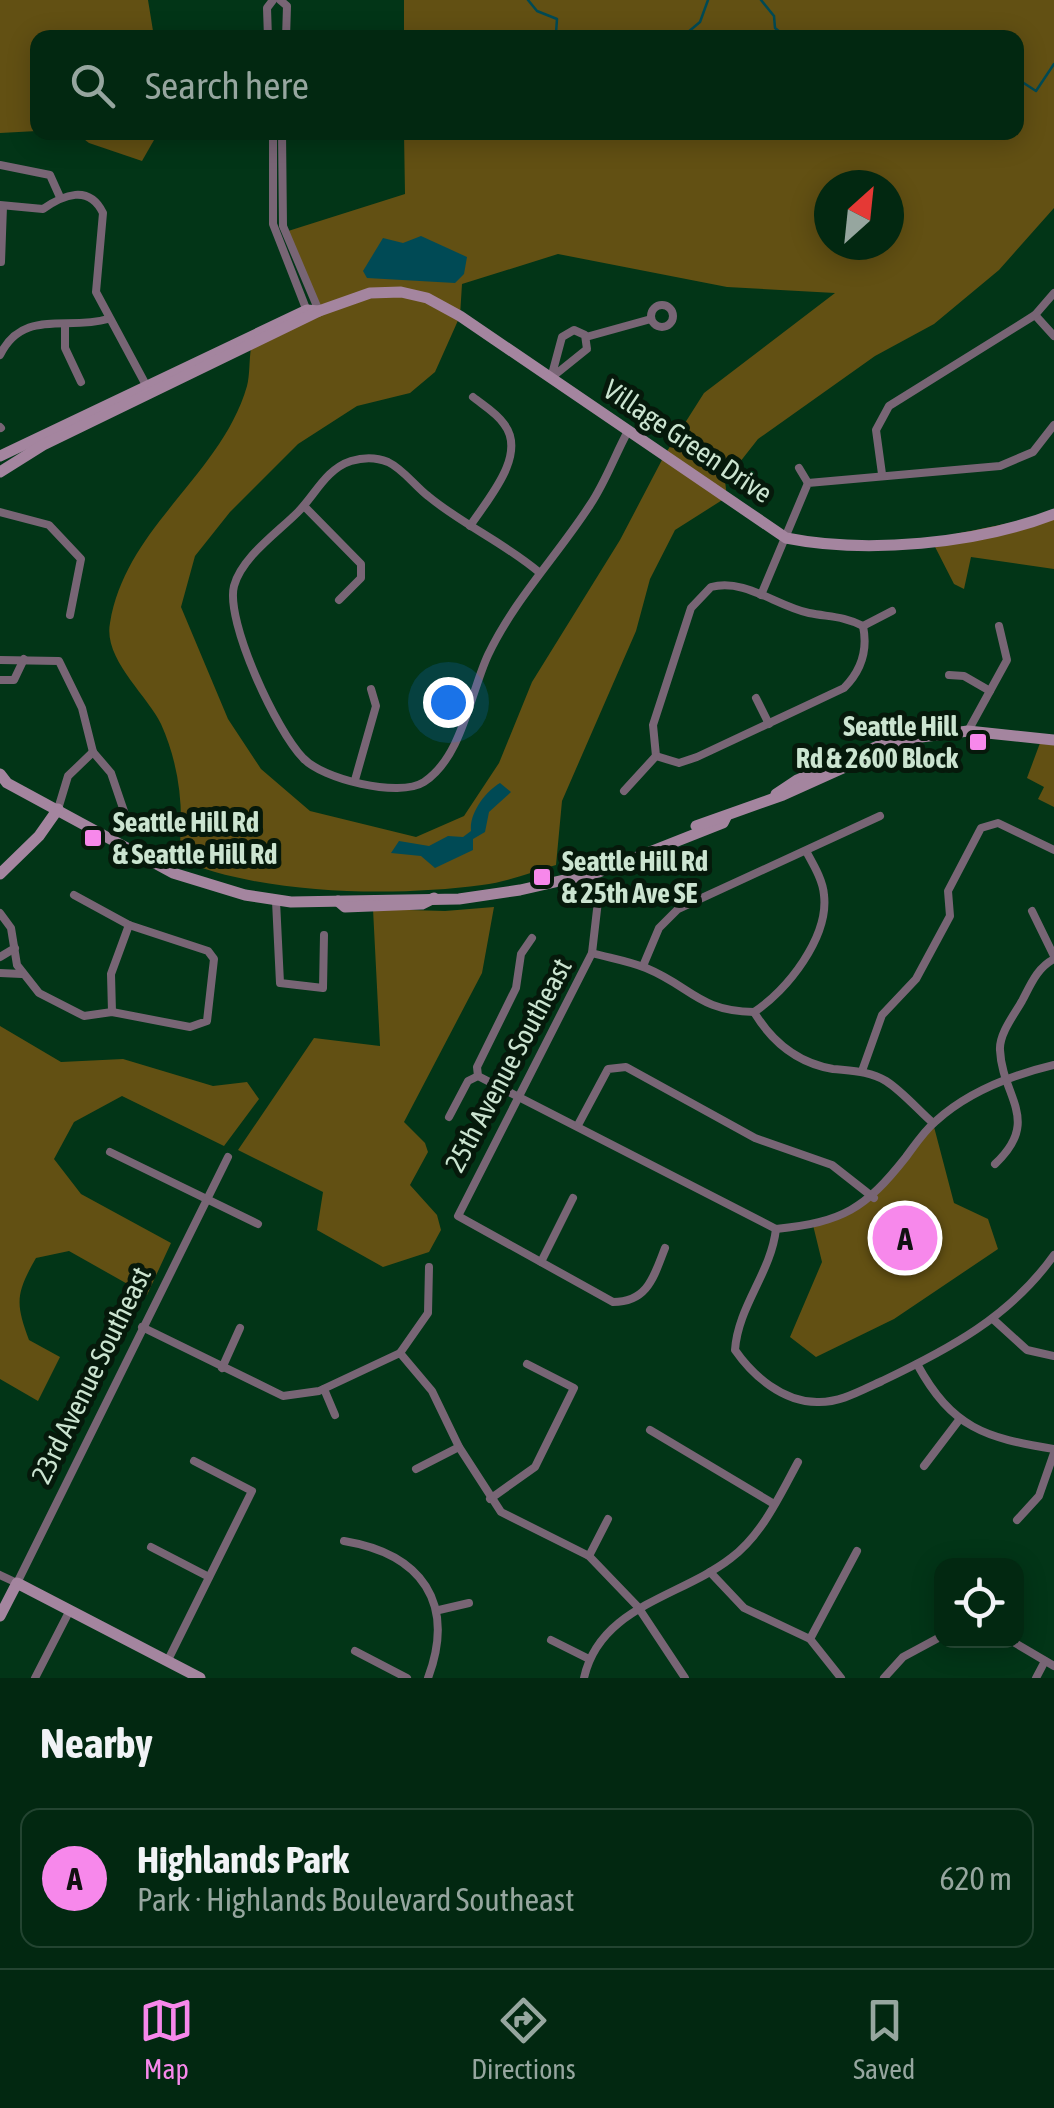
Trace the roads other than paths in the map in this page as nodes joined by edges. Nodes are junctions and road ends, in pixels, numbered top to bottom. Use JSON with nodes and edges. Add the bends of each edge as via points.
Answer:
{"nodes":[{"id":1,"x":276,"y":0,"type":"edge"},
{"id":2,"x":268,"y":30,"type":"edge"},
{"id":3,"x":286,"y":30,"type":"edge"},
{"id":4,"x":272,"y":140,"type":"edge"},
{"id":5,"x":282,"y":140,"type":"edge"},
{"id":6,"x":0,"y":165,"type":"edge"},
{"id":7,"x":60,"y":195,"type":"junction"},
{"id":8,"x":1,"y":205,"type":"edge"},
{"id":9,"x":1,"y":262,"type":"edge"},
{"id":10,"x":1054,"y":293,"type":"edge"},
{"id":11,"x":312,"y":314,"type":"junction"},
{"id":12,"x":1035,"y":315,"type":"junction"},
{"id":13,"x":108,"y":319,"type":"junction"},
{"id":14,"x":651,"y":319,"type":"dead end"},
{"id":15,"x":65,"y":325,"type":"junction"},
{"id":16,"x":1054,"y":336,"type":"edge"},
{"id":17,"x":586,"y":338,"type":"junction"},
{"id":18,"x":0,"y":355,"type":"edge"},
{"id":19,"x":551,"y":378,"type":"junction"},
{"id":20,"x":82,"y":382,"type":"dead end"},
{"id":21,"x":146,"y":385,"type":"junction"},
{"id":22,"x":473,"y":397,"type":"dead end"},
{"id":23,"x":1054,"y":425,"type":"edge"},
{"id":24,"x":628,"y":431,"type":"junction"},
{"id":25,"x":0,"y":456,"type":"edge"},
{"id":26,"x":799,"y":468,"type":"dead end"},
{"id":27,"x":0,"y":472,"type":"edge"},
{"id":28,"x":882,"y":474,"type":"junction"},
{"id":29,"x":808,"y":483,"type":"junction"},
{"id":30,"x":304,"y":506,"type":"junction"},
{"id":31,"x":0,"y":512,"type":"edge"},
{"id":32,"x":1054,"y":514,"type":"edge"},
{"id":33,"x":470,"y":526,"type":"junction"},
{"id":34,"x":786,"y":538,"type":"junction"},
{"id":35,"x":540,"y":573,"type":"junction"},
{"id":36,"x":762,"y":595,"type":"junction"},
{"id":37,"x":339,"y":600,"type":"dead end"},
{"id":38,"x":892,"y":610,"type":"dead end"},
{"id":39,"x":70,"y":615,"type":"dead end"},
{"id":40,"x":863,"y":626,"type":"junction"},
{"id":41,"x":999,"y":626,"type":"dead end"},
{"id":42,"x":0,"y":660,"type":"edge"},
{"id":43,"x":24,"y":660,"type":"junction"},
{"id":44,"x":949,"y":676,"type":"dead end"},
{"id":45,"x":0,"y":680,"type":"edge"},
{"id":46,"x":371,"y":689,"type":"dead end"},
{"id":47,"x":990,"y":691,"type":"junction"},
{"id":48,"x":756,"y":698,"type":"dead end"},
{"id":49,"x":769,"y":724,"type":"junction"},
{"id":50,"x":968,"y":731,"type":"junction"},
{"id":51,"x":1047,"y":734,"type":"edge"},
{"id":52,"x":1054,"y":740,"type":"edge"},
{"id":53,"x":92,"y":752,"type":"junction"},
{"id":54,"x":656,"y":756,"type":"junction"},
{"id":55,"x":2,"y":780,"type":"edge"},
{"id":56,"x":355,"y":780,"type":"junction"},
{"id":57,"x":624,"y":791,"type":"dead end"},
{"id":58,"x":58,"y":809,"type":"junction"},
{"id":59,"x":880,"y":816,"type":"dead end"},
{"id":60,"x":127,"y":820,"type":"dead end"},
{"id":61,"x":1054,"y":850,"type":"edge"},
{"id":62,"x":806,"y":851,"type":"junction"},
{"id":63,"x":0,"y":874,"type":"edge"},
{"id":64,"x":590,"y":874,"type":"junction"},
{"id":65,"x":74,"y":895,"type":"dead end"},
{"id":66,"x":276,"y":900,"type":"junction"},
{"id":67,"x":1032,"y":911,"type":"dead end"},
{"id":68,"x":0,"y":913,"type":"edge"},
{"id":69,"x":129,"y":925,"type":"junction"},
{"id":70,"x":324,"y":935,"type":"dead end"},
{"id":71,"x":532,"y":938,"type":"dead end"},
{"id":72,"x":15,"y":948,"type":"junction"},
{"id":73,"x":592,"y":953,"type":"junction"},
{"id":74,"x":0,"y":957,"type":"edge"},
{"id":75,"x":1054,"y":957,"type":"edge"},
{"id":76,"x":644,"y":966,"type":"junction"},
{"id":77,"x":0,"y":973,"type":"edge"},
{"id":78,"x":22,"y":974,"type":"junction"},
{"id":79,"x":112,"y":1012,"type":"junction"},
{"id":80,"x":754,"y":1012,"type":"junction"},
{"id":81,"x":1054,"y":1064,"type":"edge"},
{"id":82,"x":862,"y":1071,"type":"junction"},
{"id":83,"x":477,"y":1074,"type":"junction"},
{"id":84,"x":1008,"y":1080,"type":"junction"},
{"id":85,"x":518,"y":1095,"type":"junction"},
{"id":86,"x":450,"y":1116,"type":"dead end"},
{"id":87,"x":933,"y":1123,"type":"junction"},
{"id":88,"x":578,"y":1125,"type":"junction"},
{"id":89,"x":110,"y":1152,"type":"dead end"},
{"id":90,"x":228,"y":1158,"type":"dead end"},
{"id":91,"x":995,"y":1164,"type":"dead end"},
{"id":92,"x":573,"y":1198,"type":"dead end"},
{"id":93,"x":874,"y":1198,"type":"junction"},
{"id":94,"x":204,"y":1202,"type":"junction"},
{"id":95,"x":258,"y":1224,"type":"dead end"},
{"id":96,"x":776,"y":1229,"type":"junction"},
{"id":97,"x":665,"y":1248,"type":"dead end"},
{"id":98,"x":1054,"y":1255,"type":"edge"},
{"id":99,"x":541,"y":1262,"type":"junction"},
{"id":100,"x":429,"y":1268,"type":"dead end"},
{"id":101,"x":994,"y":1320,"type":"junction"},
{"id":102,"x":142,"y":1327,"type":"junction"},
{"id":103,"x":240,"y":1328,"type":"dead end"},
{"id":104,"x":400,"y":1354,"type":"junction"},
{"id":105,"x":1054,"y":1356,"type":"edge"},
{"id":106,"x":527,"y":1364,"type":"dead end"},
{"id":107,"x":918,"y":1364,"type":"junction"},
{"id":108,"x":222,"y":1368,"type":"junction"},
{"id":109,"x":324,"y":1389,"type":"junction"},
{"id":110,"x":335,"y":1415,"type":"dead end"},
{"id":111,"x":959,"y":1420,"type":"junction"},
{"id":112,"x":650,"y":1430,"type":"dead end"},
{"id":113,"x":459,"y":1448,"type":"junction"},
{"id":114,"x":1054,"y":1451,"type":"edge"},
{"id":115,"x":194,"y":1461,"type":"dead end"},
{"id":116,"x":798,"y":1462,"type":"dead end"},
{"id":117,"x":924,"y":1466,"type":"dead end"},
{"id":118,"x":416,"y":1470,"type":"dead end"},
{"id":119,"x":490,"y":1499,"type":"junction"},
{"id":120,"x":774,"y":1504,"type":"junction"},
{"id":121,"x":608,"y":1519,"type":"dead end"},
{"id":122,"x":1017,"y":1520,"type":"dead end"},
{"id":123,"x":344,"y":1541,"type":"dead end"},
{"id":124,"x":151,"y":1547,"type":"dead end"},
{"id":125,"x":857,"y":1551,"type":"dead end"},
{"id":126,"x":589,"y":1556,"type":"junction"},
{"id":127,"x":710,"y":1572,"type":"junction"},
{"id":128,"x":0,"y":1574,"type":"edge"},
{"id":129,"x":209,"y":1577,"type":"junction"},
{"id":130,"x":16,"y":1584,"type":"junction"},
{"id":131,"x":469,"y":1602,"type":"dead end"},
{"id":132,"x":638,"y":1607,"type":"junction"},
{"id":133,"x":70,"y":1610,"type":"junction"},
{"id":134,"x":439,"y":1610,"type":"junction"},
{"id":135,"x":0,"y":1616,"type":"edge"},
{"id":136,"x":810,"y":1639,"type":"junction"},
{"id":137,"x":551,"y":1640,"type":"dead end"},
{"id":138,"x":934,"y":1640,"type":"edge"},
{"id":139,"x":1023,"y":1648,"type":"edge"},
{"id":140,"x":354,"y":1651,"type":"dead end"},
{"id":141,"x":589,"y":1659,"type":"junction"},
{"id":142,"x":1050,"y":1664,"type":"edge"},
{"id":143,"x":172,"y":1668,"type":"edge"},
{"id":144,"x":35,"y":1678,"type":"edge"},
{"id":145,"x":200,"y":1678,"type":"edge"},
{"id":146,"x":407,"y":1678,"type":"edge"},
{"id":147,"x":428,"y":1678,"type":"edge"},
{"id":148,"x":584,"y":1678,"type":"edge"},
{"id":149,"x":685,"y":1678,"type":"edge"},
{"id":150,"x":841,"y":1678,"type":"edge"},
{"id":151,"x":884,"y":1678,"type":"edge"},
{"id":152,"x":1036,"y":1678,"type":"edge"}],
"edges":[{"from":1,"to":2,"type":"street","via":[[267,8]]},
{"from":1,"to":3,"type":"street","via":[[287,6]]},
{"from":4,"to":11,"type":"street","via":[[273,224]]},
{"from":5,"to":11,"type":"street","via":[[283,226]]},
{"from":6,"to":7,"type":"street","via":[[50,176]]},
{"from":7,"to":8,"type":"street","via":[[43,209]]},
{"from":7,"to":13,"type":"street","via":[[90,198],[103,213],[96,292]]},
{"from":8,"to":9,"type":"street"},
{"from":10,"to":12,"type":"street"},
{"from":11,"to":19,"type":"street","name":"Village Green Drive","via":[[370,293],[428,298]]},
{"from":11,"to":21,"type":"street","name":"Village Green Drive"},
{"from":11,"to":27,"type":"street","name":"Village Green Drive"},
{"from":12,"to":16,"type":"street"},
{"from":12,"to":28,"type":"street","via":[[889,406],[876,430]]},
{"from":13,"to":15,"type":"street"},
{"from":13,"to":21,"type":"street"},
{"from":14,"to":17,"type":"street"},
{"from":15,"to":18,"type":"street","via":[[27,326]]},
{"from":15,"to":20,"type":"street","via":[[66,348]]},
{"from":17,"to":19,"type":"street","via":[[584,354]]},
{"from":17,"to":19,"type":"street","via":[[574,330],[564,334]]},
{"from":19,"to":24,"type":"street","name":"Village Green Drive"},
{"from":21,"to":25,"type":"street","name":"Village Green Drive"},
{"from":22,"to":33,"type":"street","via":[[505,424],[512,449]]},
{"from":23,"to":28,"type":"street","via":[[1033,452],[1000,466]]},
{"from":24,"to":34,"type":"street","name":"Village Green Drive"},
{"from":24,"to":35,"type":"street","via":[[592,502]]},
{"from":26,"to":29,"type":"street"},
{"from":28,"to":29,"type":"street"},
{"from":29,"to":34,"type":"street"},
{"from":30,"to":33,"type":"street","via":[[330,472],[374,457]]},
{"from":30,"to":37,"type":"street","via":[[361,564],[361,578]]},
{"from":30,"to":56,"type":"street","via":[[246,564],[231,606],[276,715],[303,759]]},
{"from":31,"to":39,"type":"street","via":[[38,518],[80,559]]},
{"from":32,"to":34,"type":"street","name":"Village Green Drive","via":[[1003,530],[899,544],[831,547]]},
{"from":33,"to":35,"type":"street"},
{"from":34,"to":36,"type":"street"},
{"from":35,"to":56,"type":"street","via":[[488,656],[454,743],[423,783],[397,790]]},
{"from":36,"to":40,"type":"street"},
{"from":36,"to":54,"type":"street","via":[[724,584],[711,587],[691,608],[653,725]]},
{"from":38,"to":40,"type":"street"},
{"from":40,"to":49,"type":"street","via":[[867,645],[852,680]]},
{"from":41,"to":47,"type":"street","via":[[1007,660]]},
{"from":42,"to":43,"type":"street"},
{"from":43,"to":45,"type":"street","via":[[14,680]]},
{"from":43,"to":53,"type":"street","via":[[60,661]]},
{"from":44,"to":47,"type":"street","via":[[964,676]]},
{"from":46,"to":56,"type":"street","via":[[376,706]]},
{"from":47,"to":50,"type":"street"},
{"from":48,"to":49,"type":"street"},
{"from":49,"to":54,"type":"street","via":[[679,763]]},
{"from":50,"to":51,"type":"street"},
{"from":50,"to":64,"type":"street","via":[[897,742]]},
{"from":51,"to":52,"type":"street"},
{"from":53,"to":58,"type":"street","via":[[68,776]]},
{"from":53,"to":60,"type":"street","via":[[111,772]]},
{"from":54,"to":57,"type":"street"},
{"from":55,"to":58,"type":"street"},
{"from":58,"to":63,"type":"street"},
{"from":58,"to":66,"type":"street","via":[[182,873]]},
{"from":59,"to":62,"type":"street"},
{"from":61,"to":82,"type":"street","via":[[990,822],[981,828],[948,891],[950,916],[928,962],[882,1015]]},
{"from":62,"to":76,"type":"street","via":[[668,917]]},
{"from":62,"to":80,"type":"street","via":[[825,896],[822,913],[793,981]]},
{"from":64,"to":66,"type":"street","via":[[520,890],[434,898]]},
{"from":64,"to":73,"type":"street","name":"25th Avenue Southeast","via":[[598,901]]},
{"from":65,"to":69,"type":"street"},
{"from":66,"to":70,"type":"street","via":[[280,983],[323,988]]},
{"from":67,"to":75,"type":"street"},
{"from":68,"to":72,"type":"street"},
{"from":69,"to":79,"type":"street","via":[[111,974]]},
{"from":69,"to":79,"type":"street","via":[[199,947],[214,959],[212,1012],[200,1026]]},
{"from":71,"to":83,"type":"street"},
{"from":72,"to":74,"type":"street"},
{"from":72,"to":78,"type":"street"},
{"from":73,"to":76,"type":"street"},
{"from":73,"to":85,"type":"street","name":"25th Avenue Southeast"},
{"from":75,"to":84,"type":"street","via":[[1034,978],[1000,1041]]},
{"from":76,"to":80,"type":"street","via":[[704,1005]]},
{"from":77,"to":78,"type":"street"},
{"from":78,"to":79,"type":"street","via":[[38,993],[84,1016]]},
{"from":80,"to":82,"type":"street","via":[[785,1049],[830,1068]]},
{"from":81,"to":84,"type":"street"},
{"from":82,"to":87,"type":"street","via":[[886,1081]]},
{"from":83,"to":85,"type":"street"},
{"from":83,"to":86,"type":"street"},
{"from":84,"to":87,"type":"street","via":[[968,1096]]},
{"from":84,"to":91,"type":"street","via":[[1017,1127]]},
{"from":85,"to":88,"type":"street"},
{"from":85,"to":99,"type":"street","name":"25th Avenue Southeast","via":[[458,1216]]},
{"from":87,"to":93,"type":"street"},
{"from":88,"to":93,"type":"street","via":[[608,1069],[617,1066],[780,1149],[832,1165]]},
{"from":88,"to":96,"type":"street"},
{"from":89,"to":94,"type":"street"},
{"from":90,"to":94,"type":"street","name":"23rd Avenue Southeast"},
{"from":92,"to":99,"type":"street"},
{"from":93,"to":96,"type":"street","via":[[813,1226]]},
{"from":94,"to":95,"type":"street"},
{"from":94,"to":102,"type":"street","name":"23rd Avenue Southeast"},
{"from":96,"to":107,"type":"street","via":[[771,1256],[738,1322],[736,1350],[765,1382],[806,1401],[842,1398]]},
{"from":97,"to":99,"type":"street","via":[[651,1282],[633,1300],[613,1302]]},
{"from":98,"to":101,"type":"street"},
{"from":100,"to":104,"type":"street","via":[[428,1313]]},
{"from":101,"to":105,"type":"street","via":[[1027,1350]]},
{"from":101,"to":107,"type":"street"},
{"from":102,"to":108,"type":"street"},
{"from":102,"to":130,"type":"street","name":"23rd Avenue Southeast"},
{"from":103,"to":108,"type":"street"},
{"from":104,"to":109,"type":"street"},
{"from":104,"to":113,"type":"street","via":[[432,1391]]},
{"from":106,"to":119,"type":"street","via":[[574,1388],[535,1467]]},
{"from":107,"to":111,"type":"street"},
{"from":108,"to":109,"type":"street","via":[[283,1396]]},
{"from":109,"to":110,"type":"street"},
{"from":111,"to":114,"type":"street","via":[[1003,1441]]},
{"from":111,"to":117,"type":"street"},
{"from":112,"to":120,"type":"street"},
{"from":113,"to":118,"type":"street"},
{"from":113,"to":119,"type":"street"},
{"from":114,"to":122,"type":"street","via":[[1038,1496]]},
{"from":115,"to":129,"type":"street","via":[[252,1490]]},
{"from":116,"to":120,"type":"street"},
{"from":119,"to":126,"type":"street","via":[[508,1518]]},
{"from":120,"to":127,"type":"street","via":[[750,1540]]},
{"from":121,"to":126,"type":"street"},
{"from":123,"to":134,"type":"street","via":[[365,1544],[412,1569]]},
{"from":124,"to":129,"type":"street"},
{"from":125,"to":136,"type":"street"},
{"from":126,"to":132,"type":"street"},
{"from":127,"to":132,"type":"street"},
{"from":127,"to":136,"type":"street","via":[[744,1608]]},
{"from":128,"to":130,"type":"street"},
{"from":129,"to":143,"type":"street"},
{"from":130,"to":133,"type":"street"},
{"from":130,"to":135,"type":"street","name":"23rd Avenue Southeast"},
{"from":131,"to":134,"type":"street"},
{"from":132,"to":141,"type":"street"},
{"from":132,"to":149,"type":"street"},
{"from":133,"to":143,"type":"street"},
{"from":133,"to":144,"type":"street"},
{"from":134,"to":147,"type":"street"},
{"from":136,"to":150,"type":"street"},
{"from":137,"to":141,"type":"street"},
{"from":138,"to":151,"type":"street","via":[[903,1657]]},
{"from":139,"to":142,"type":"street"},
{"from":140,"to":146,"type":"street"},
{"from":141,"to":148,"type":"street"},
{"from":142,"to":152,"type":"street"},
{"from":143,"to":145,"type":"street"}]}
